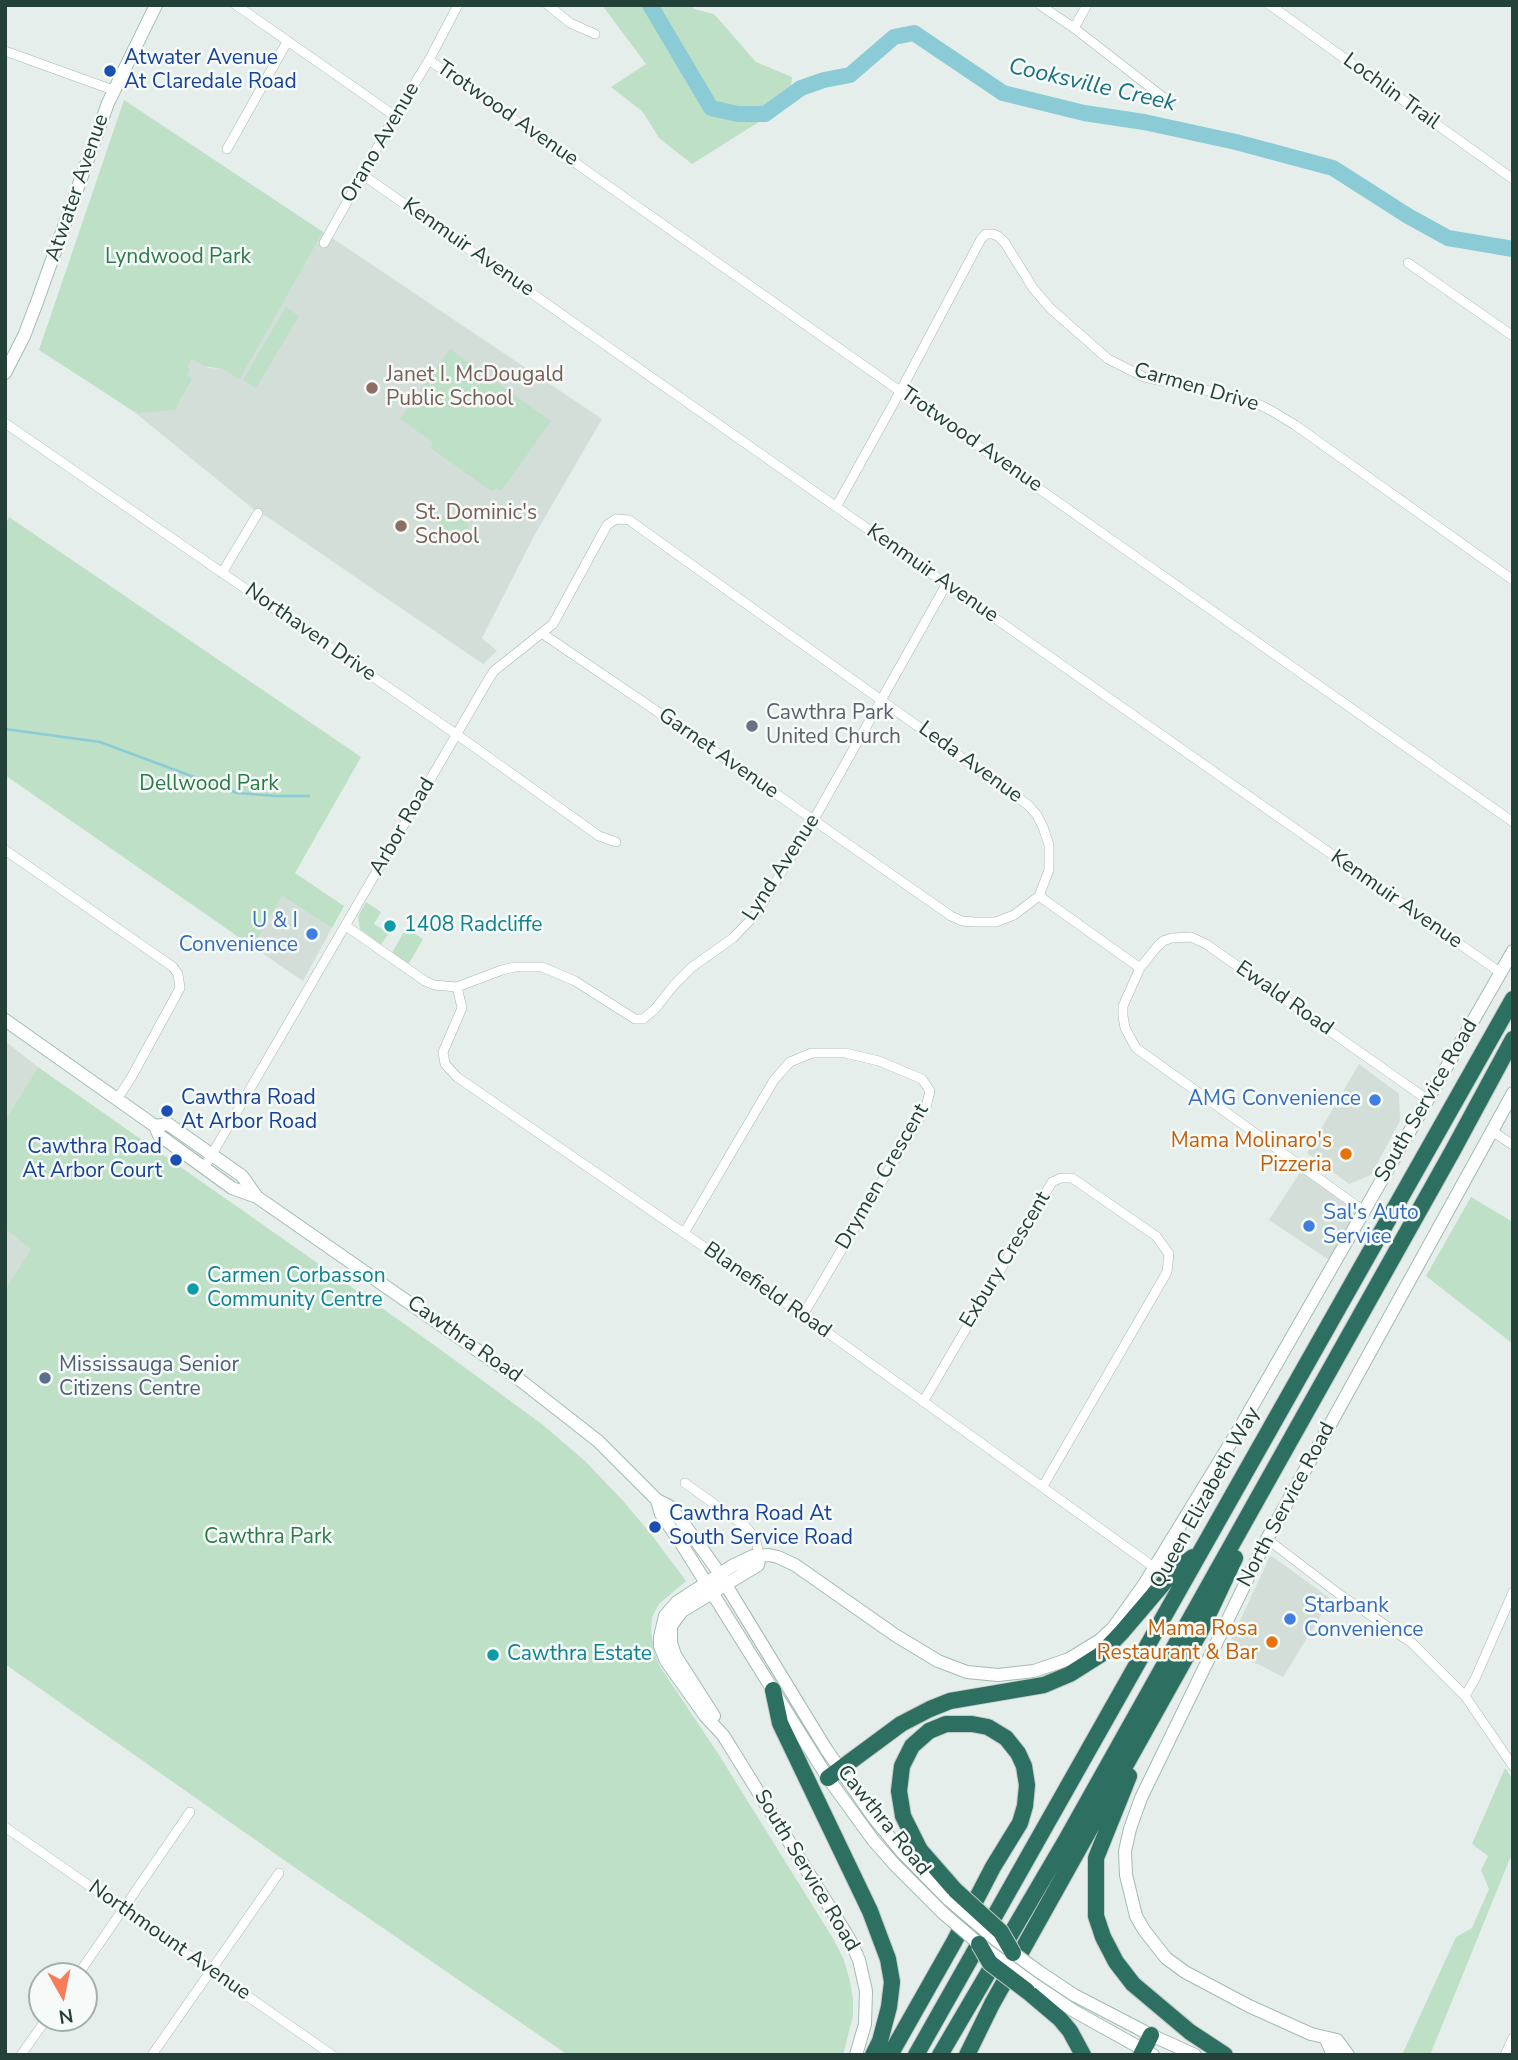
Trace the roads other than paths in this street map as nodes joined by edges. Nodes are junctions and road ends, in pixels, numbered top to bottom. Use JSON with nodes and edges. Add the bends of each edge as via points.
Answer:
{"nodes":[{"id":1,"x":156,"y":5,"type":"edge"},
{"id":2,"x":236,"y":5,"type":"edge"},
{"id":3,"x":458,"y":5,"type":"edge"},
{"id":4,"x":548,"y":5,"type":"edge"},
{"id":5,"x":1040,"y":5,"type":"edge"},
{"id":6,"x":1087,"y":5,"type":"edge"},
{"id":7,"x":1270,"y":5,"type":"edge"},
{"id":8,"x":1074,"y":28,"type":"junction"},
{"id":9,"x":595,"y":34,"type":"dead end"},
{"id":10,"x":287,"y":42,"type":"junction"},
{"id":11,"x":5,"y":51,"type":"edge"},
{"id":12,"x":429,"y":60,"type":"junction"},
{"id":13,"x":113,"y":90,"type":"junction"},
{"id":14,"x":1168,"y":102,"type":"dead end"},
{"id":15,"x":395,"y":116,"type":"junction"},
{"id":16,"x":227,"y":149,"type":"dead end"},
{"id":17,"x":363,"y":175,"type":"junction"},
{"id":18,"x":1513,"y":179,"type":"edge"},
{"id":19,"x":324,"y":243,"type":"dead end"},
{"id":20,"x":1408,"y":263,"type":"dead end"},
{"id":21,"x":1513,"y":336,"type":"edge"},
{"id":22,"x":5,"y":373,"type":"edge"},
{"id":23,"x":901,"y":390,"type":"junction"},
{"id":24,"x":5,"y":423,"type":"edge"},
{"id":25,"x":836,"y":507,"type":"junction"},
{"id":26,"x":258,"y":513,"type":"dead end"},
{"id":27,"x":629,"y":520,"type":"joint"},
{"id":28,"x":222,"y":573,"type":"junction"},
{"id":29,"x":1513,"y":580,"type":"edge"},
{"id":30,"x":946,"y":585,"type":"junction"},
{"id":31,"x":543,"y":634,"type":"junction"},
{"id":32,"x":882,"y":700,"type":"junction"},
{"id":33,"x":456,"y":734,"type":"junction"},
{"id":34,"x":813,"y":821,"type":"junction"},
{"id":35,"x":1513,"y":822,"type":"edge"},
{"id":36,"x":616,"y":842,"type":"dead end"},
{"id":37,"x":5,"y":849,"type":"edge"},
{"id":38,"x":1039,"y":896,"type":"junction"},
{"id":39,"x":345,"y":926,"type":"junction"},
{"id":40,"x":1513,"y":951,"type":"edge"},
{"id":41,"x":1140,"y":968,"type":"junction"},
{"id":42,"x":1501,"y":973,"type":"junction"},
{"id":43,"x":457,"y":987,"type":"junction"},
{"id":44,"x":1513,"y":999,"type":"edge"},
{"id":45,"x":5,"y":1020,"type":"edge"},
{"id":46,"x":1513,"y":1039,"type":"edge"},
{"id":47,"x":1513,"y":1093,"type":"edge"},
{"id":48,"x":117,"y":1099,"type":"junction"},
{"id":49,"x":1428,"y":1100,"type":"junction"},
{"id":50,"x":156,"y":1126,"type":"junction"},
{"id":51,"x":1492,"y":1131,"type":"junction"},
{"id":52,"x":1513,"y":1144,"type":"edge"},
{"id":53,"x":212,"y":1155,"type":"junction"},
{"id":54,"x":204,"y":1168,"type":"junction"},
{"id":55,"x":257,"y":1197,"type":"junction"},
{"id":56,"x":1364,"y":1211,"type":"junction"},
{"id":57,"x":684,"y":1233,"type":"junction"},
{"id":58,"x":803,"y":1315,"type":"junction"},
{"id":59,"x":922,"y":1402,"type":"junction"},
{"id":60,"x":1284,"y":1451,"type":"junction"},
{"id":61,"x":685,"y":1483,"type":"dead end"},
{"id":62,"x":1043,"y":1486,"type":"junction"},
{"id":63,"x":657,"y":1500,"type":"junction"},
{"id":64,"x":1267,"y":1539,"type":"junction"},
{"id":65,"x":1198,"y":1553,"type":"junction"},
{"id":66,"x":760,"y":1556,"type":"junction"},
{"id":67,"x":1155,"y":1568,"type":"junction"},
{"id":68,"x":722,"y":1579,"type":"junction"},
{"id":69,"x":708,"y":1587,"type":"junction"},
{"id":70,"x":1513,"y":1592,"type":"edge"},
{"id":71,"x":773,"y":1690,"type":"junction"},
{"id":72,"x":1465,"y":1696,"type":"junction"},
{"id":73,"x":1157,"y":1709,"type":"junction"},
{"id":74,"x":1513,"y":1766,"type":"edge"},
{"id":75,"x":834,"y":1774,"type":"junction"},
{"id":76,"x":190,"y":1812,"type":"dead end"},
{"id":77,"x":5,"y":1827,"type":"edge"},
{"id":78,"x":279,"y":1873,"type":"dead end"},
{"id":79,"x":952,"y":1895,"type":"junction"},
{"id":80,"x":123,"y":1910,"type":"junction"},
{"id":81,"x":979,"y":1944,"type":"joint"},
{"id":82,"x":1013,"y":1953,"type":"joint"},
{"id":83,"x":87,"y":1962,"type":"edge"},
{"id":84,"x":211,"y":1970,"type":"junction"},
{"id":85,"x":1032,"y":1982,"type":"junction"},
{"id":86,"x":37,"y":2032,"type":"edge"},
{"id":87,"x":1151,"y":2035,"type":"junction"},
{"id":88,"x":1513,"y":2038,"type":"edge"},
{"id":89,"x":1326,"y":2039,"type":"junction"},
{"id":90,"x":1146,"y":2053,"type":"edge"},
{"id":91,"x":21,"y":2055,"type":"edge"},
{"id":92,"x":152,"y":2055,"type":"edge"},
{"id":93,"x":332,"y":2055,"type":"edge"},
{"id":94,"x":856,"y":2055,"type":"edge"},
{"id":95,"x":873,"y":2055,"type":"edge"},
{"id":96,"x":890,"y":2055,"type":"edge"},
{"id":97,"x":916,"y":2055,"type":"edge"},
{"id":98,"x":940,"y":2055,"type":"edge"},
{"id":99,"x":967,"y":2055,"type":"edge"},
{"id":100,"x":1083,"y":2055,"type":"edge"},
{"id":101,"x":1195,"y":2055,"type":"edge"},
{"id":102,"x":1225,"y":2055,"type":"edge"},
{"id":103,"x":1333,"y":2055,"type":"edge"},
{"id":104,"x":1348,"y":2055,"type":"edge"},
{"id":105,"x":1505,"y":2055,"type":"edge"}],
"edges":[{"from":1,"to":13,"type":"main road","name":"Atwater Avenue"},
{"from":2,"to":10,"type":"street"},
{"from":3,"to":12,"type":"street","name":"Orano Avenue"},
{"from":4,"to":9,"type":"street","via":[[570,23]]},
{"from":5,"to":8,"type":"street"},
{"from":6,"to":8,"type":"street"},
{"from":7,"to":18,"type":"street","name":"Lochlin Trail"},
{"from":8,"to":14,"type":"street"},
{"from":10,"to":15,"type":"street"},
{"from":10,"to":16,"type":"street"},
{"from":11,"to":13,"type":"street"},
{"from":12,"to":15,"type":"street","name":"Orano Avenue"},
{"from":12,"to":23,"type":"street","name":"Trotwood Avenue"},
{"from":13,"to":22,"type":"main road","name":"Atwater Avenue","via":[[37,302]]},
{"from":15,"to":17,"type":"street","name":"Orano Avenue"},
{"from":17,"to":19,"type":"street","name":"Orano Avenue"},
{"from":17,"to":25,"type":"street","name":"Kenmuir Avenue"},
{"from":20,"to":21,"type":"street"},
{"from":23,"to":25,"type":"street","name":"Carmen Drive"},
{"from":23,"to":29,"type":"street","name":"Carmen Drive","via":[[981,239],[993,234],[1005,243],[1050,308],[1108,359],[1144,377],[1232,396],[1272,411]]},
{"from":23,"to":35,"type":"street","name":"Trotwood Avenue"},
{"from":24,"to":28,"type":"street","name":"Northaven Drive"},
{"from":25,"to":30,"type":"street","name":"Kenmuir Avenue"},
{"from":26,"to":28,"type":"street"},
{"from":27,"to":31,"type":"street","name":"Arbor Road","via":[[616,519],[607,525],[553,624]]},
{"from":27,"to":32,"type":"street","name":"Leda Avenue"},
{"from":28,"to":33,"type":"street","name":"Northaven Drive"},
{"from":30,"to":32,"type":"street","name":"Lynd Avenue"},
{"from":30,"to":42,"type":"street","name":"Kenmuir Avenue"},
{"from":31,"to":33,"type":"street","name":"Arbor Road","via":[[494,671]]},
{"from":31,"to":34,"type":"street","name":"Garnet Avenue"},
{"from":32,"to":34,"type":"street","name":"Lynd Avenue"},
{"from":32,"to":38,"type":"street","name":"Leda Avenue","via":[[1037,815],[1050,854]]},
{"from":33,"to":36,"type":"street","name":"Northaven Drive","via":[[599,836]]},
{"from":33,"to":39,"type":"street","name":"Arbor Road"},
{"from":34,"to":38,"type":"street","name":"Garnet Avenue","via":[[962,921],[1004,919]]},
{"from":34,"to":43,"type":"street","name":"Lynd Avenue","via":[[756,914],[733,938],[692,967],[643,1019],[635,1019],[575,981],[542,967],[502,970]]},
{"from":37,"to":48,"type":"street","via":[[178,974],[180,988]]},
{"from":38,"to":41,"type":"street"},
{"from":39,"to":43,"type":"street","via":[[425,981]]},
{"from":39,"to":53,"type":"street","name":"Arbor Road"},
{"from":40,"to":42,"type":"main road","name":"South Service Road"},
{"from":41,"to":49,"type":"street","name":"Ewald Road","via":[[1163,941],[1191,937]]},
{"from":41,"to":56,"type":"street","name":"Ewald Road","via":[[1123,1006],[1125,1028],[1136,1048]]},
{"from":42,"to":49,"type":"main road","name":"South Service Road"},
{"from":43,"to":57,"type":"street","name":"Blanefield Road","via":[[462,1008],[443,1052],[450,1071]]},
{"from":44,"to":65,"type":"highway","name":"Queen Elizabeth Way"},
{"from":45,"to":48,"type":"main road","name":"Cawthra Road"},
{"from":46,"to":60,"type":"highway"},
{"from":47,"to":51,"type":"main road","name":"North Service Road"},
{"from":48,"to":50,"type":"main road","name":"Cawthra Road"},
{"from":49,"to":56,"type":"main road","name":"South Service Road"},
{"from":50,"to":53,"type":"main road","name":"Cawthra Road","via":[[168,1124]]},
{"from":50,"to":54,"type":"main road","name":"Cawthra Road","via":[[159,1135]]},
{"from":51,"to":52,"type":"street"},
{"from":51,"to":64,"type":"main road","name":"North Service Road"},
{"from":53,"to":54,"type":"street","name":"Arbor Road"},
{"from":53,"to":55,"type":"main road","name":"Cawthra Road","via":[[242,1177]]},
{"from":54,"to":55,"type":"main road","name":"Cawthra Road","via":[[232,1188]]},
{"from":55,"to":63,"type":"main road","name":"Cawthra Road","via":[[520,1380],[597,1441]]},
{"from":56,"to":67,"type":"main road","name":"South Service Road"},
{"from":57,"to":58,"type":"street","name":"Blanefield Road"},
{"from":57,"to":58,"type":"street","name":"Drymen Crescent","via":[[774,1080],[790,1062],[812,1053],[845,1053],[922,1079],[930,1091],[926,1107]]},
{"from":58,"to":59,"type":"street","name":"Blanefield Road"},
{"from":59,"to":62,"type":"street","name":"Blanefield Road"},
{"from":59,"to":62,"type":"street","name":"Exbury Crescent","via":[[1052,1182],[1072,1178],[1156,1236],[1169,1254],[1167,1272]]},
{"from":60,"to":73,"type":"highway","via":[[1200,1632]]},
{"from":60,"to":98,"type":"highway"},
{"from":61,"to":66,"type":"street","via":[[745,1526],[754,1536]]},
{"from":62,"to":67,"type":"street","name":"Blanefield Road"},
{"from":63,"to":68,"type":"main road","name":"Cawthra Road","via":[[684,1524]]},
{"from":63,"to":69,"type":"main road","name":"Cawthra Road","via":[[661,1514]]},
{"from":64,"to":72,"type":"street","via":[[1412,1643]]},
{"from":64,"to":89,"type":"main road","name":"North Service Road","via":[[1135,1815],[1125,1851],[1126,1875],[1136,1916],[1167,1958],[1249,2006]]},
{"from":65,"to":75,"type":"highway","via":[[1174,1571],[1100,1655],[1070,1674],[1044,1685],[950,1701],[930,1709],[901,1724]]},
{"from":65,"to":97,"type":"highway","name":"Queen Elizabeth Way"},
{"from":66,"to":67,"type":"main road","name":"South Service Road","via":[[788,1561],[938,1661],[967,1672],[998,1675],[1043,1669],[1085,1650],[1113,1628]]},
{"from":66,"to":68,"type":"main road","name":"South Service Road","via":[[758,1565]]},
{"from":68,"to":69,"type":"main road","name":"South Service Road"},
{"from":68,"to":75,"type":"main road","name":"Cawthra Road"},
{"from":69,"to":71,"type":"main road","name":"Cawthra Road"},
{"from":69,"to":94,"type":"main road","name":"South Service Road","via":[[677,1602],[665,1616],[660,1646],[666,1661],[723,1735],[850,1940],[866,1991],[865,2024]]},
{"from":70,"to":72,"type":"street"},
{"from":71,"to":75,"type":"main road","name":"Cawthra Road"},
{"from":71,"to":95,"type":"highway","via":[[780,1723],[870,1911],[888,1959],[892,1982],[889,2007]]},
{"from":72,"to":74,"type":"street"},
{"from":73,"to":99,"type":"highway"},
{"from":73,"to":102,"type":"highway","via":[[1096,1858],[1096,1916],[1102,1937],[1133,1983]]},
{"from":75,"to":79,"type":"main road","name":"Cawthra Road","via":[[901,1851]]},
{"from":75,"to":81,"type":"main road","name":"Cawthra Road","bridge":true,"via":[[873,1840]]},
{"from":76,"to":80,"type":"street"},
{"from":77,"to":80,"type":"street","name":"Northmount Avenue"},
{"from":78,"to":84,"type":"street"},
{"from":79,"to":82,"type":"highway","bridge":true,"via":[[1002,1932]]},
{"from":79,"to":96,"type":"highway","via":[[920,1850],[903,1816],[899,1790],[902,1766],[912,1746],[946,1724],[972,1724],[1006,1738],[1018,1753],[1027,1785],[1025,1806],[1020,1823]]},
{"from":80,"to":83,"type":"street"},
{"from":80,"to":84,"type":"street","name":"Northmount Avenue"},
{"from":81,"to":85,"type":"highway","bridge":true,"via":[[990,1963]]},
{"from":82,"to":85,"type":"main road","bridge":true},
{"from":84,"to":92,"type":"street"},
{"from":84,"to":93,"type":"street","name":"Northmount Avenue"},
{"from":85,"to":87,"type":"main road","via":[[1074,1995]]},
{"from":85,"to":90,"type":"main road"},
{"from":85,"to":100,"type":"highway"},
{"from":86,"to":91,"type":"street"},
{"from":87,"to":90,"type":"highway"},
{"from":87,"to":101,"type":"main road"},
{"from":88,"to":105,"type":"street"},
{"from":89,"to":103,"type":"main road"},
{"from":89,"to":104,"type":"main road","name":"North Service Road","via":[[1337,2040]]}]}
